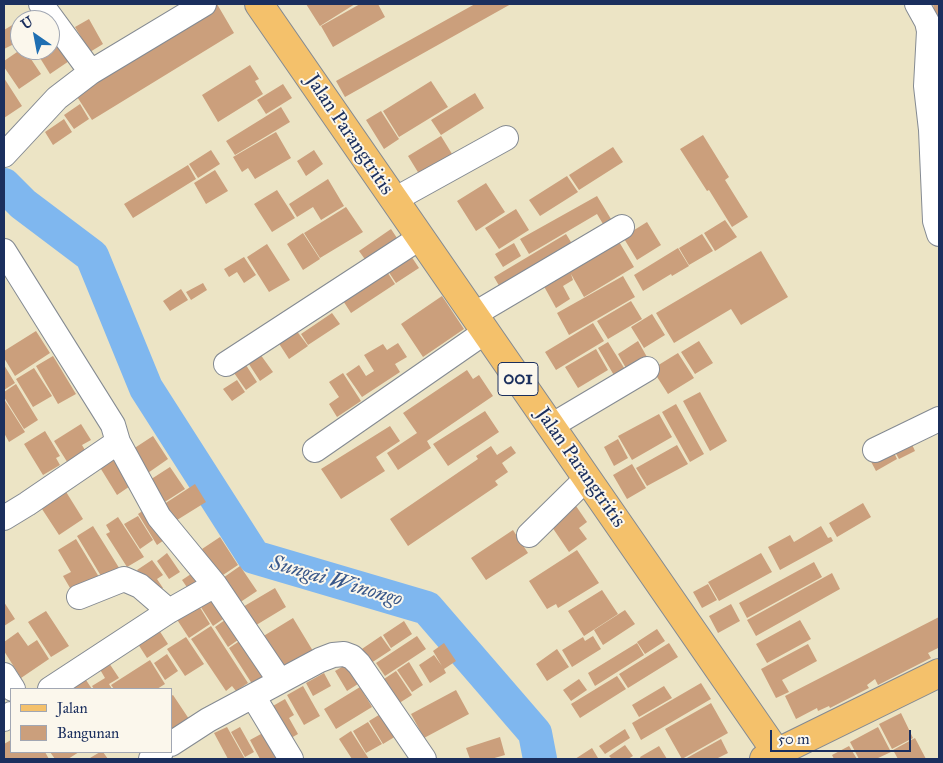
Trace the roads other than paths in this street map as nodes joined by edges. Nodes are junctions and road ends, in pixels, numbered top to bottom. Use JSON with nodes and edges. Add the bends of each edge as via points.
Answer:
{"nodes":[{"id":1,"x":41,"y":4,"type":"edge"},
{"id":2,"x":204,"y":4,"type":"edge"},
{"id":3,"x":259,"y":4,"type":"edge"},
{"id":4,"x":917,"y":4,"type":"edge"},
{"id":5,"x":90,"y":72,"type":"junction"},
{"id":6,"x":506,"y":138,"type":"dead end"},
{"id":7,"x":4,"y":155,"type":"edge"},
{"id":8,"x":394,"y":200,"type":"junction"},
{"id":9,"x":622,"y":227,"type":"dead end"},
{"id":10,"x":939,"y":234,"type":"edge"},
{"id":11,"x":421,"y":237,"type":"junction"},
{"id":12,"x":4,"y":251,"type":"edge"},
{"id":13,"x":479,"y":323,"type":"junction"},
{"id":14,"x":226,"y":364,"type":"dead end"},
{"id":15,"x":647,"y":369,"type":"dead end"},
{"id":16,"x":939,"y":419,"type":"edge"},
{"id":17,"x":551,"y":426,"type":"junction"},
{"id":18,"x":118,"y":442,"type":"junction"},
{"id":19,"x":315,"y":450,"type":"dead end"},
{"id":20,"x":875,"y":450,"type":"dead end"},
{"id":21,"x":586,"y":479,"type":"junction"},
{"id":22,"x":4,"y":518,"type":"edge"},
{"id":23,"x":529,"y":535,"type":"dead end"},
{"id":24,"x":215,"y":585,"type":"junction"},
{"id":25,"x":79,"y":597,"type":"dead end"},
{"id":26,"x":169,"y":611,"type":"junction"},
{"id":27,"x":939,"y":673,"type":"edge"},
{"id":28,"x":4,"y":675,"type":"edge"},
{"id":29,"x":280,"y":681,"type":"junction"},
{"id":30,"x":12,"y":688,"type":"edge"},
{"id":31,"x":52,"y":688,"type":"edge"},
{"id":32,"x":253,"y":696,"type":"junction"},
{"id":33,"x":172,"y":743,"type":"edge"},
{"id":34,"x":774,"y":757,"type":"edge"},
{"id":35,"x":291,"y":759,"type":"edge"},
{"id":36,"x":424,"y":759,"type":"edge"}],
"edges":[{"from":1,"to":5,"type":"street"},
{"from":2,"to":5,"type":"street"},
{"from":3,"to":8,"type":"main road","name":"Jalan Parangtritis","number":"001"},
{"from":4,"to":10,"type":"street","via":[[929,31],[926,86],[935,221]]},
{"from":5,"to":7,"type":"street","via":[[57,98]]},
{"from":6,"to":8,"type":"street"},
{"from":8,"to":11,"type":"main road","name":"Jalan Parangtritis","number":"001"},
{"from":9,"to":13,"type":"street"},
{"from":11,"to":13,"type":"main road","name":"Jalan Parangtritis","number":"001"},
{"from":11,"to":14,"type":"street"},
{"from":12,"to":18,"type":"street","via":[[113,425]]},
{"from":13,"to":17,"type":"main road","name":"Jalan Parangtritis","number":"001"},
{"from":13,"to":19,"type":"street"},
{"from":15,"to":17,"type":"street"},
{"from":16,"to":20,"type":"street"},
{"from":17,"to":21,"type":"main road","name":"Jalan Parangtritis","number":"001"},
{"from":18,"to":22,"type":"street"},
{"from":18,"to":24,"type":"street","via":[[159,517]]},
{"from":21,"to":23,"type":"street"},
{"from":21,"to":34,"type":"main road","name":"Jalan Parangtritis","number":"001"},
{"from":24,"to":26,"type":"street"},
{"from":24,"to":29,"type":"street"},
{"from":25,"to":26,"type":"street","via":[[124,579],[140,586]]},
{"from":26,"to":31,"type":"street"},
{"from":27,"to":34,"type":"main road"},
{"from":28,"to":30,"type":"street"},
{"from":29,"to":32,"type":"street"},
{"from":29,"to":36,"type":"street","via":[[333,655],[352,657]]},
{"from":32,"to":33,"type":"street"},
{"from":32,"to":35,"type":"street"}]}
